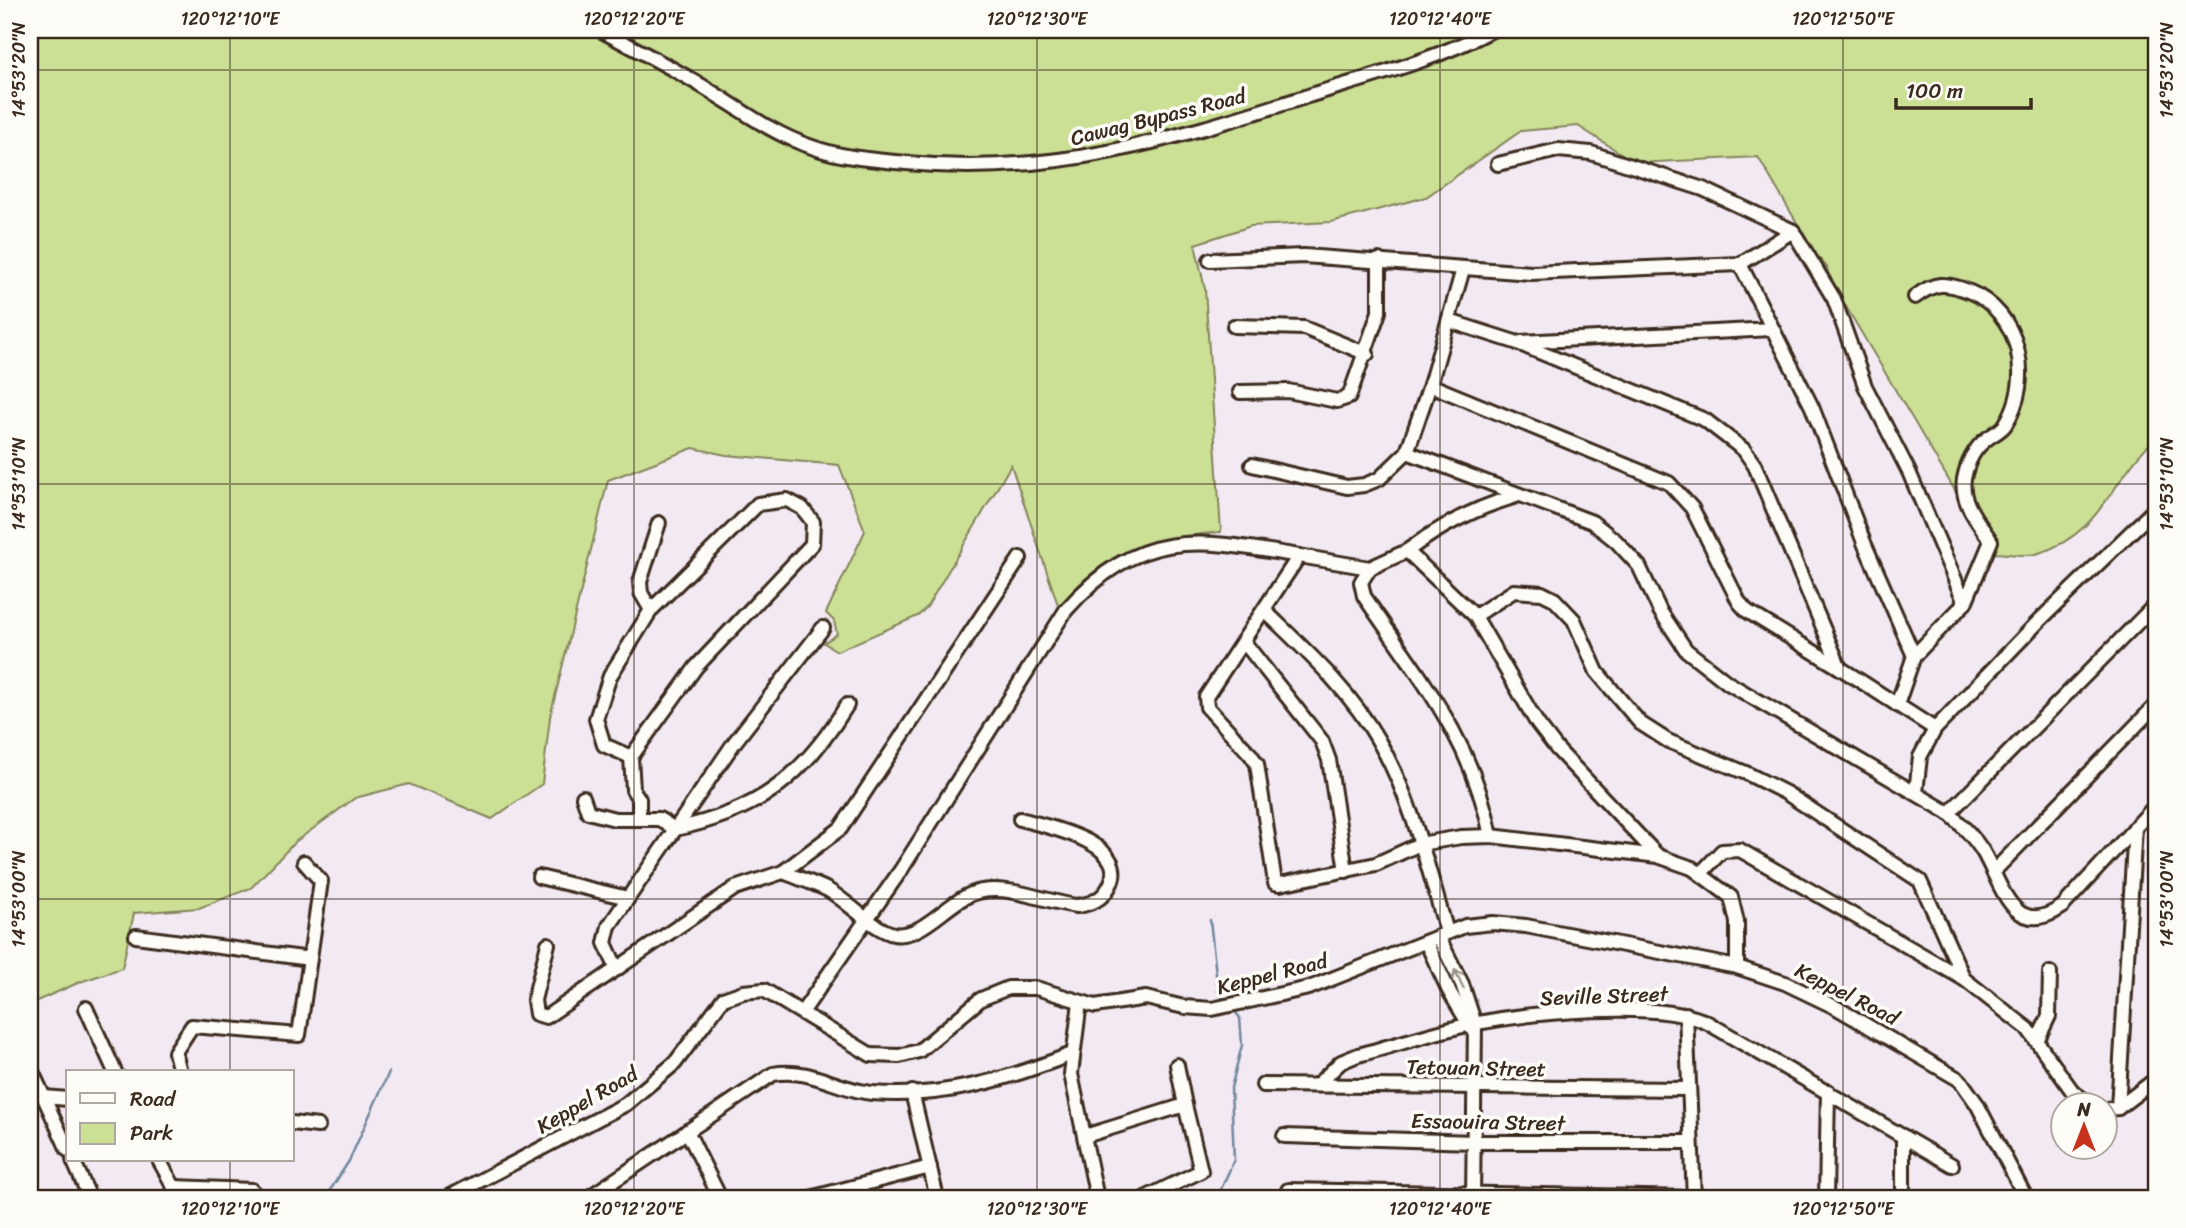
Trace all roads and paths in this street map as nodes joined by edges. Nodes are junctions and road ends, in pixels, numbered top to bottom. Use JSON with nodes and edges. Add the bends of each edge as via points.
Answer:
{"nodes":[{"id":1,"x":600,"y":30,"type":"edge"},
{"id":2,"x":1492,"y":30,"type":"edge"},
{"id":3,"x":1497,"y":164,"type":"dead end"},
{"id":4,"x":1793,"y":232,"type":"junction"},
{"id":5,"x":1210,"y":260,"type":"dead end"},
{"id":6,"x":1379,"y":260,"type":"junction"},
{"id":7,"x":1740,"y":264,"type":"junction"},
{"id":8,"x":1463,"y":269,"type":"junction"},
{"id":9,"x":1915,"y":297,"type":"dead end"},
{"id":10,"x":1449,"y":321,"type":"junction"},
{"id":11,"x":1234,"y":326,"type":"dead end"},
{"id":12,"x":1772,"y":329,"type":"junction"},
{"id":13,"x":1514,"y":342,"type":"junction"},
{"id":14,"x":1367,"y":354,"type":"junction"},
{"id":15,"x":1430,"y":385,"type":"junction"},
{"id":16,"x":1240,"y":392,"type":"dead end"},
{"id":17,"x":1407,"y":452,"type":"junction"},
{"id":18,"x":1252,"y":465,"type":"dead end"},
{"id":19,"x":1517,"y":496,"type":"junction"},
{"id":20,"x":2156,"y":508,"type":"edge"},
{"id":21,"x":659,"y":523,"type":"dead end"},
{"id":22,"x":1407,"y":551,"type":"junction"},
{"id":23,"x":1299,"y":556,"type":"junction"},
{"id":24,"x":1020,"y":558,"type":"dead end"},
{"id":25,"x":1370,"y":568,"type":"junction"},
{"id":26,"x":1965,"y":603,"type":"junction"},
{"id":27,"x":2156,"y":604,"type":"edge"},
{"id":28,"x":651,"y":610,"type":"junction"},
{"id":29,"x":1265,"y":611,"type":"junction"},
{"id":30,"x":1475,"y":616,"type":"junction"},
{"id":31,"x":823,"y":628,"type":"dead end"},
{"id":32,"x":1244,"y":642,"type":"junction"},
{"id":33,"x":1914,"y":656,"type":"junction"},
{"id":34,"x":1840,"y":668,"type":"junction"},
{"id":35,"x":847,"y":705,"type":"dead end"},
{"id":36,"x":1897,"y":705,"type":"junction"},
{"id":37,"x":2156,"y":705,"type":"edge"},
{"id":38,"x":1934,"y":729,"type":"junction"},
{"id":39,"x":631,"y":757,"type":"junction"},
{"id":40,"x":1916,"y":792,"type":"junction"},
{"id":41,"x":583,"y":797,"type":"dead end"},
{"id":42,"x":2156,"y":805,"type":"edge"},
{"id":43,"x":1949,"y":813,"type":"junction"},
{"id":44,"x":639,"y":819,"type":"junction"},
{"id":45,"x":1020,"y":819,"type":"dead end"},
{"id":46,"x":2135,"y":827,"type":"junction"},
{"id":47,"x":675,"y":829,"type":"junction"},
{"id":48,"x":1491,"y":835,"type":"junction"},
{"id":49,"x":1420,"y":845,"type":"junction"},
{"id":50,"x":1658,"y":856,"type":"junction"},
{"id":51,"x":304,"y":862,"type":"dead end"},
{"id":52,"x":1346,"y":871,"type":"junction"},
{"id":53,"x":783,"y":872,"type":"junction"},
{"id":54,"x":1993,"y":872,"type":"junction"},
{"id":55,"x":1701,"y":873,"type":"junction"},
{"id":56,"x":539,"y":877,"type":"dead end"},
{"id":57,"x":628,"y":898,"type":"junction"},
{"id":58,"x":867,"y":917,"type":"junction"},
{"id":59,"x":136,"y":936,"type":"dead end"},
{"id":60,"x":1437,"y":937,"type":"junction"},
{"id":61,"x":548,"y":944,"type":"dead end"},
{"id":62,"x":310,"y":959,"type":"junction"},
{"id":63,"x":1737,"y":967,"type":"junction"},
{"id":64,"x":617,"y":969,"type":"junction"},
{"id":65,"x":2050,"y":973,"type":"dead end"},
{"id":66,"x":1964,"y":979,"type":"junction"},
{"id":67,"x":1080,"y":1002,"type":"junction"},
{"id":68,"x":86,"y":1009,"type":"dead end"},
{"id":69,"x":803,"y":1011,"type":"junction"},
{"id":70,"x":1686,"y":1014,"type":"junction"},
{"id":71,"x":1473,"y":1027,"type":"junction"},
{"id":72,"x":2038,"y":1039,"type":"junction"},
{"id":73,"x":1072,"y":1054,"type":"junction"},
{"id":74,"x":1177,"y":1065,"type":"dead end"},
{"id":75,"x":30,"y":1067,"type":"edge"},
{"id":76,"x":114,"y":1070,"type":"edge"},
{"id":77,"x":180,"y":1070,"type":"edge"},
{"id":78,"x":2156,"y":1079,"type":"edge"},
{"id":79,"x":1263,"y":1085,"type":"dead end"},
{"id":80,"x":1317,"y":1085,"type":"junction"},
{"id":81,"x":1475,"y":1087,"type":"junction"},
{"id":82,"x":1689,"y":1089,"type":"junction"},
{"id":83,"x":1828,"y":1091,"type":"junction"},
{"id":84,"x":912,"y":1092,"type":"junction"},
{"id":85,"x":2073,"y":1092,"type":"edge"},
{"id":86,"x":2113,"y":1092,"type":"edge"},
{"id":87,"x":44,"y":1097,"type":"junction"},
{"id":88,"x":66,"y":1099,"type":"edge"},
{"id":89,"x":2120,"y":1103,"type":"edge"},
{"id":90,"x":1185,"y":1105,"type":"junction"},
{"id":91,"x":294,"y":1123,"type":"edge"},
{"id":92,"x":318,"y":1126,"type":"dead end"},
{"id":93,"x":687,"y":1130,"type":"junction"},
{"id":94,"x":1085,"y":1136,"type":"junction"},
{"id":95,"x":1284,"y":1136,"type":"dead end"},
{"id":96,"x":1903,"y":1136,"type":"junction"},
{"id":97,"x":1474,"y":1142,"type":"junction"},
{"id":98,"x":1691,"y":1142,"type":"junction"},
{"id":99,"x":66,"y":1146,"type":"edge"},
{"id":100,"x":74,"y":1162,"type":"edge"},
{"id":101,"x":160,"y":1162,"type":"edge"},
{"id":102,"x":1952,"y":1165,"type":"dead end"},
{"id":103,"x":930,"y":1167,"type":"junction"},
{"id":104,"x":1288,"y":1190,"type":"dead end"},
{"id":105,"x":173,"y":1193,"type":"edge"},
{"id":106,"x":606,"y":1193,"type":"edge"},
{"id":107,"x":1473,"y":1197,"type":"edge"},
{"id":108,"x":90,"y":1198,"type":"edge"},
{"id":109,"x":260,"y":1198,"type":"edge"},
{"id":110,"x":447,"y":1198,"type":"edge"},
{"id":111,"x":588,"y":1198,"type":"edge"},
{"id":112,"x":720,"y":1198,"type":"edge"},
{"id":113,"x":810,"y":1198,"type":"edge"},
{"id":114,"x":937,"y":1198,"type":"edge"},
{"id":115,"x":1097,"y":1198,"type":"edge"},
{"id":116,"x":1145,"y":1198,"type":"edge"},
{"id":117,"x":1694,"y":1198,"type":"edge"},
{"id":118,"x":1826,"y":1198,"type":"edge"},
{"id":119,"x":1903,"y":1198,"type":"edge"},
{"id":120,"x":2026,"y":1198,"type":"edge"}],
"edges":[{"from":1,"to":2,"type":"street","name":"Cawag Bypass Road","via":[[704,86],[776,134],[815,149],[893,162],[971,166],[1067,161],[1177,137],[1370,77]]},
{"from":3,"to":4,"type":"street","via":[[1558,150],[1591,153],[1703,189]]},
{"from":4,"to":7,"type":"street"},
{"from":4,"to":26,"type":"street","via":[[1834,299],[1865,386],[1909,472]]},
{"from":5,"to":6,"type":"street","via":[[1304,256]]},
{"from":6,"to":8,"type":"street"},
{"from":6,"to":14,"type":"street","via":[[1379,312]]},
{"from":7,"to":8,"type":"street","via":[[1564,272]]},
{"from":7,"to":12,"type":"street"},
{"from":8,"to":10,"type":"street"},
{"from":9,"to":26,"type":"street","via":[[1929,285],[1939,284],[1980,296],[2008,321],[2020,353],[2019,393],[2004,428],[1984,441],[1970,459],[1964,481],[1968,506],[1991,541]]},
{"from":10,"to":13,"type":"street"},
{"from":10,"to":15,"type":"street"},
{"from":11,"to":14,"type":"street","via":[[1304,328]]},
{"from":12,"to":13,"type":"street"},
{"from":12,"to":33,"type":"street","via":[[1812,407]]},
{"from":13,"to":34,"type":"street","via":[[1705,420],[1744,450],[1755,466]]},
{"from":14,"to":16,"type":"street","via":[[1353,392],[1343,400],[1276,390]]},
{"from":15,"to":17,"type":"street"},
{"from":15,"to":34,"type":"street","via":[[1668,483],[1692,508],[1739,603]]},
{"from":17,"to":18,"type":"street","via":[[1379,479],[1347,487]]},
{"from":17,"to":19,"type":"street"},
{"from":19,"to":22,"type":"street","via":[[1450,520]]},
{"from":19,"to":40,"type":"street","via":[[1575,513],[1616,541],[1645,576],[1676,638],[1711,673]]},
{"from":20,"to":38,"type":"street"},
{"from":21,"to":28,"type":"street","via":[[640,582]]},
{"from":22,"to":25,"type":"street"},
{"from":22,"to":30,"type":"street"},
{"from":23,"to":25,"type":"street"},
{"from":23,"to":29,"type":"street"},
{"from":23,"to":58,"type":"street","via":[[1224,543],[1175,544],[1120,564],[1084,590],[1066,610]]},
{"from":24,"to":53,"type":"street","via":[[841,828]]},
{"from":25,"to":48,"type":"street","via":[[1362,578],[1362,591],[1459,737],[1479,785]]},
{"from":26,"to":33,"type":"street"},
{"from":27,"to":43,"type":"street"},
{"from":28,"to":39,"type":"street","via":[[610,676],[596,719],[604,745]]},
{"from":28,"to":39,"type":"street","via":[[758,503],[787,500],[802,508],[813,522],[812,544],[696,667]]},
{"from":29,"to":32,"type":"street"},
{"from":29,"to":49,"type":"street","via":[[1325,669],[1378,739]]},
{"from":30,"to":50,"type":"street","via":[[1544,732]]},
{"from":30,"to":66,"type":"street","via":[[1514,591],[1542,593],[1554,599],[1574,620],[1597,672],[1640,723],[1668,741],[1786,793],[1920,881]]},
{"from":31,"to":47,"type":"street"},
{"from":32,"to":52,"type":"street","via":[[1322,741]]},
{"from":32,"to":52,"type":"street","via":[[1205,702],[1256,765],[1275,883]]},
{"from":33,"to":36,"type":"street"},
{"from":34,"to":36,"type":"street"},
{"from":35,"to":47,"type":"street","via":[[783,785],[743,807]]},
{"from":36,"to":38,"type":"street"},
{"from":37,"to":54,"type":"street"},
{"from":38,"to":40,"type":"street","via":[[1920,757]]},
{"from":39,"to":44,"type":"street"},
{"from":40,"to":43,"type":"street"},
{"from":41,"to":44,"type":"street","via":[[588,811],[615,819]]},
{"from":42,"to":46,"type":"street"},
{"from":43,"to":54,"type":"street","via":[[1977,842]]},
{"from":44,"to":47,"type":"street","via":[[659,819]]},
{"from":45,"to":58,"type":"street","via":[[1069,833],[1101,849],[1112,875],[1101,897],[1077,905],[1008,890],[980,891],[960,897],[907,934],[891,934]]},
{"from":46,"to":54,"type":"street","via":[[2070,899],[2045,917],[2028,917],[2015,910]]},
{"from":46,"to":86,"type":"street"},
{"from":47,"to":57,"type":"street"},
{"from":48,"to":49,"type":"street"},
{"from":48,"to":50,"type":"street"},
{"from":49,"to":52,"type":"street"},
{"from":49,"to":60,"type":"street"},
{"from":50,"to":55,"type":"street"},
{"from":51,"to":62,"type":"street","via":[[321,881]]},
{"from":53,"to":58,"type":"street","via":[[829,891]]},
{"from":53,"to":64,"type":"street","via":[[735,888]]},
{"from":55,"to":63,"type":"street","via":[[1731,897],[1737,922]]},
{"from":55,"to":66,"type":"street","via":[[1722,851],[1740,850]]},
{"from":56,"to":57,"type":"street"},
{"from":57,"to":64,"type":"street","via":[[609,926],[605,943]]},
{"from":58,"to":69,"type":"street"},
{"from":59,"to":62,"type":"street"},
{"from":60,"to":63,"type":"street","name":"Keppel Road","via":[[1474,924],[1510,924]]},
{"from":60,"to":67,"type":"street","name":"Keppel Road","via":[[1309,988],[1238,1005],[1193,1009],[1146,998],[1107,1006]]},
{"from":60,"to":71,"type":"street","via":[[1462,984]]},
{"from":61,"to":64,"type":"street","via":[[534,1000],[536,1014],[546,1017]]},
{"from":62,"to":77,"type":"street","via":[[299,1035],[192,1026],[175,1052]]},
{"from":63,"to":120,"type":"street","name":"Keppel Road","via":[[1809,993],[1954,1075],[1973,1097]]},
{"from":65,"to":72,"type":"street","via":[[2049,1016]]},
{"from":66,"to":72,"type":"street"},
{"from":67,"to":69,"type":"street","name":"Keppel Road","via":[[1027,987],[999,990],[981,999],[919,1051],[898,1056],[871,1055]]},
{"from":67,"to":73,"type":"street"},
{"from":68,"to":76,"type":"street"},
{"from":69,"to":110,"type":"street","name":"Keppel Road","via":[[764,990],[723,999],[675,1063],[626,1104]]},
{"from":70,"to":71,"type":"street","name":"Seville Street","via":[[1594,1012]]},
{"from":70,"to":82,"type":"street"},
{"from":70,"to":83,"type":"street","name":"Seville Street"},
{"from":71,"to":80,"type":"street","name":"Seville Street","via":[[1357,1055],[1341,1062]]},
{"from":71,"to":81,"type":"street"},
{"from":72,"to":85,"type":"street"},
{"from":73,"to":84,"type":"street","via":[[963,1090]]},
{"from":73,"to":94,"type":"street","via":[[1074,1091]]},
{"from":74,"to":90,"type":"street"},
{"from":75,"to":87,"type":"street"},
{"from":78,"to":89,"type":"street"},
{"from":79,"to":80,"type":"street","name":"Tetouan Street"},
{"from":80,"to":81,"type":"street","name":"Tetouan Street"},
{"from":81,"to":82,"type":"street","name":"Tetouan Street"},
{"from":81,"to":97,"type":"street"},
{"from":82,"to":98,"type":"street"},
{"from":83,"to":96,"type":"street","name":"Seville Street"},
{"from":83,"to":118,"type":"street"},
{"from":84,"to":93,"type":"street","via":[[872,1093],[791,1070],[761,1080]]},
{"from":84,"to":103,"type":"street"},
{"from":87,"to":88,"type":"street"},
{"from":87,"to":99,"type":"street"},
{"from":90,"to":94,"type":"street"},
{"from":90,"to":116,"type":"street","via":[[1201,1166],[1199,1174]]},
{"from":91,"to":92,"type":"street"},
{"from":93,"to":106,"type":"street"},
{"from":93,"to":112,"type":"street"},
{"from":94,"to":115,"type":"street"},
{"from":95,"to":97,"type":"street","name":"Essaouira Street"},
{"from":96,"to":102,"type":"street","name":"Seville Street"},
{"from":96,"to":119,"type":"street"},
{"from":97,"to":98,"type":"street","name":"Essaouira Street"},
{"from":97,"to":107,"type":"street"},
{"from":98,"to":117,"type":"street"},
{"from":100,"to":108,"type":"street"},
{"from":101,"to":105,"type":"street"},
{"from":103,"to":113,"type":"street"},
{"from":103,"to":114,"type":"street"},
{"from":104,"to":107,"type":"street"},
{"from":105,"to":109,"type":"street","via":[[252,1190]]},
{"from":106,"to":111,"type":"street"},
{"from":107,"to":117,"type":"street"}]}
